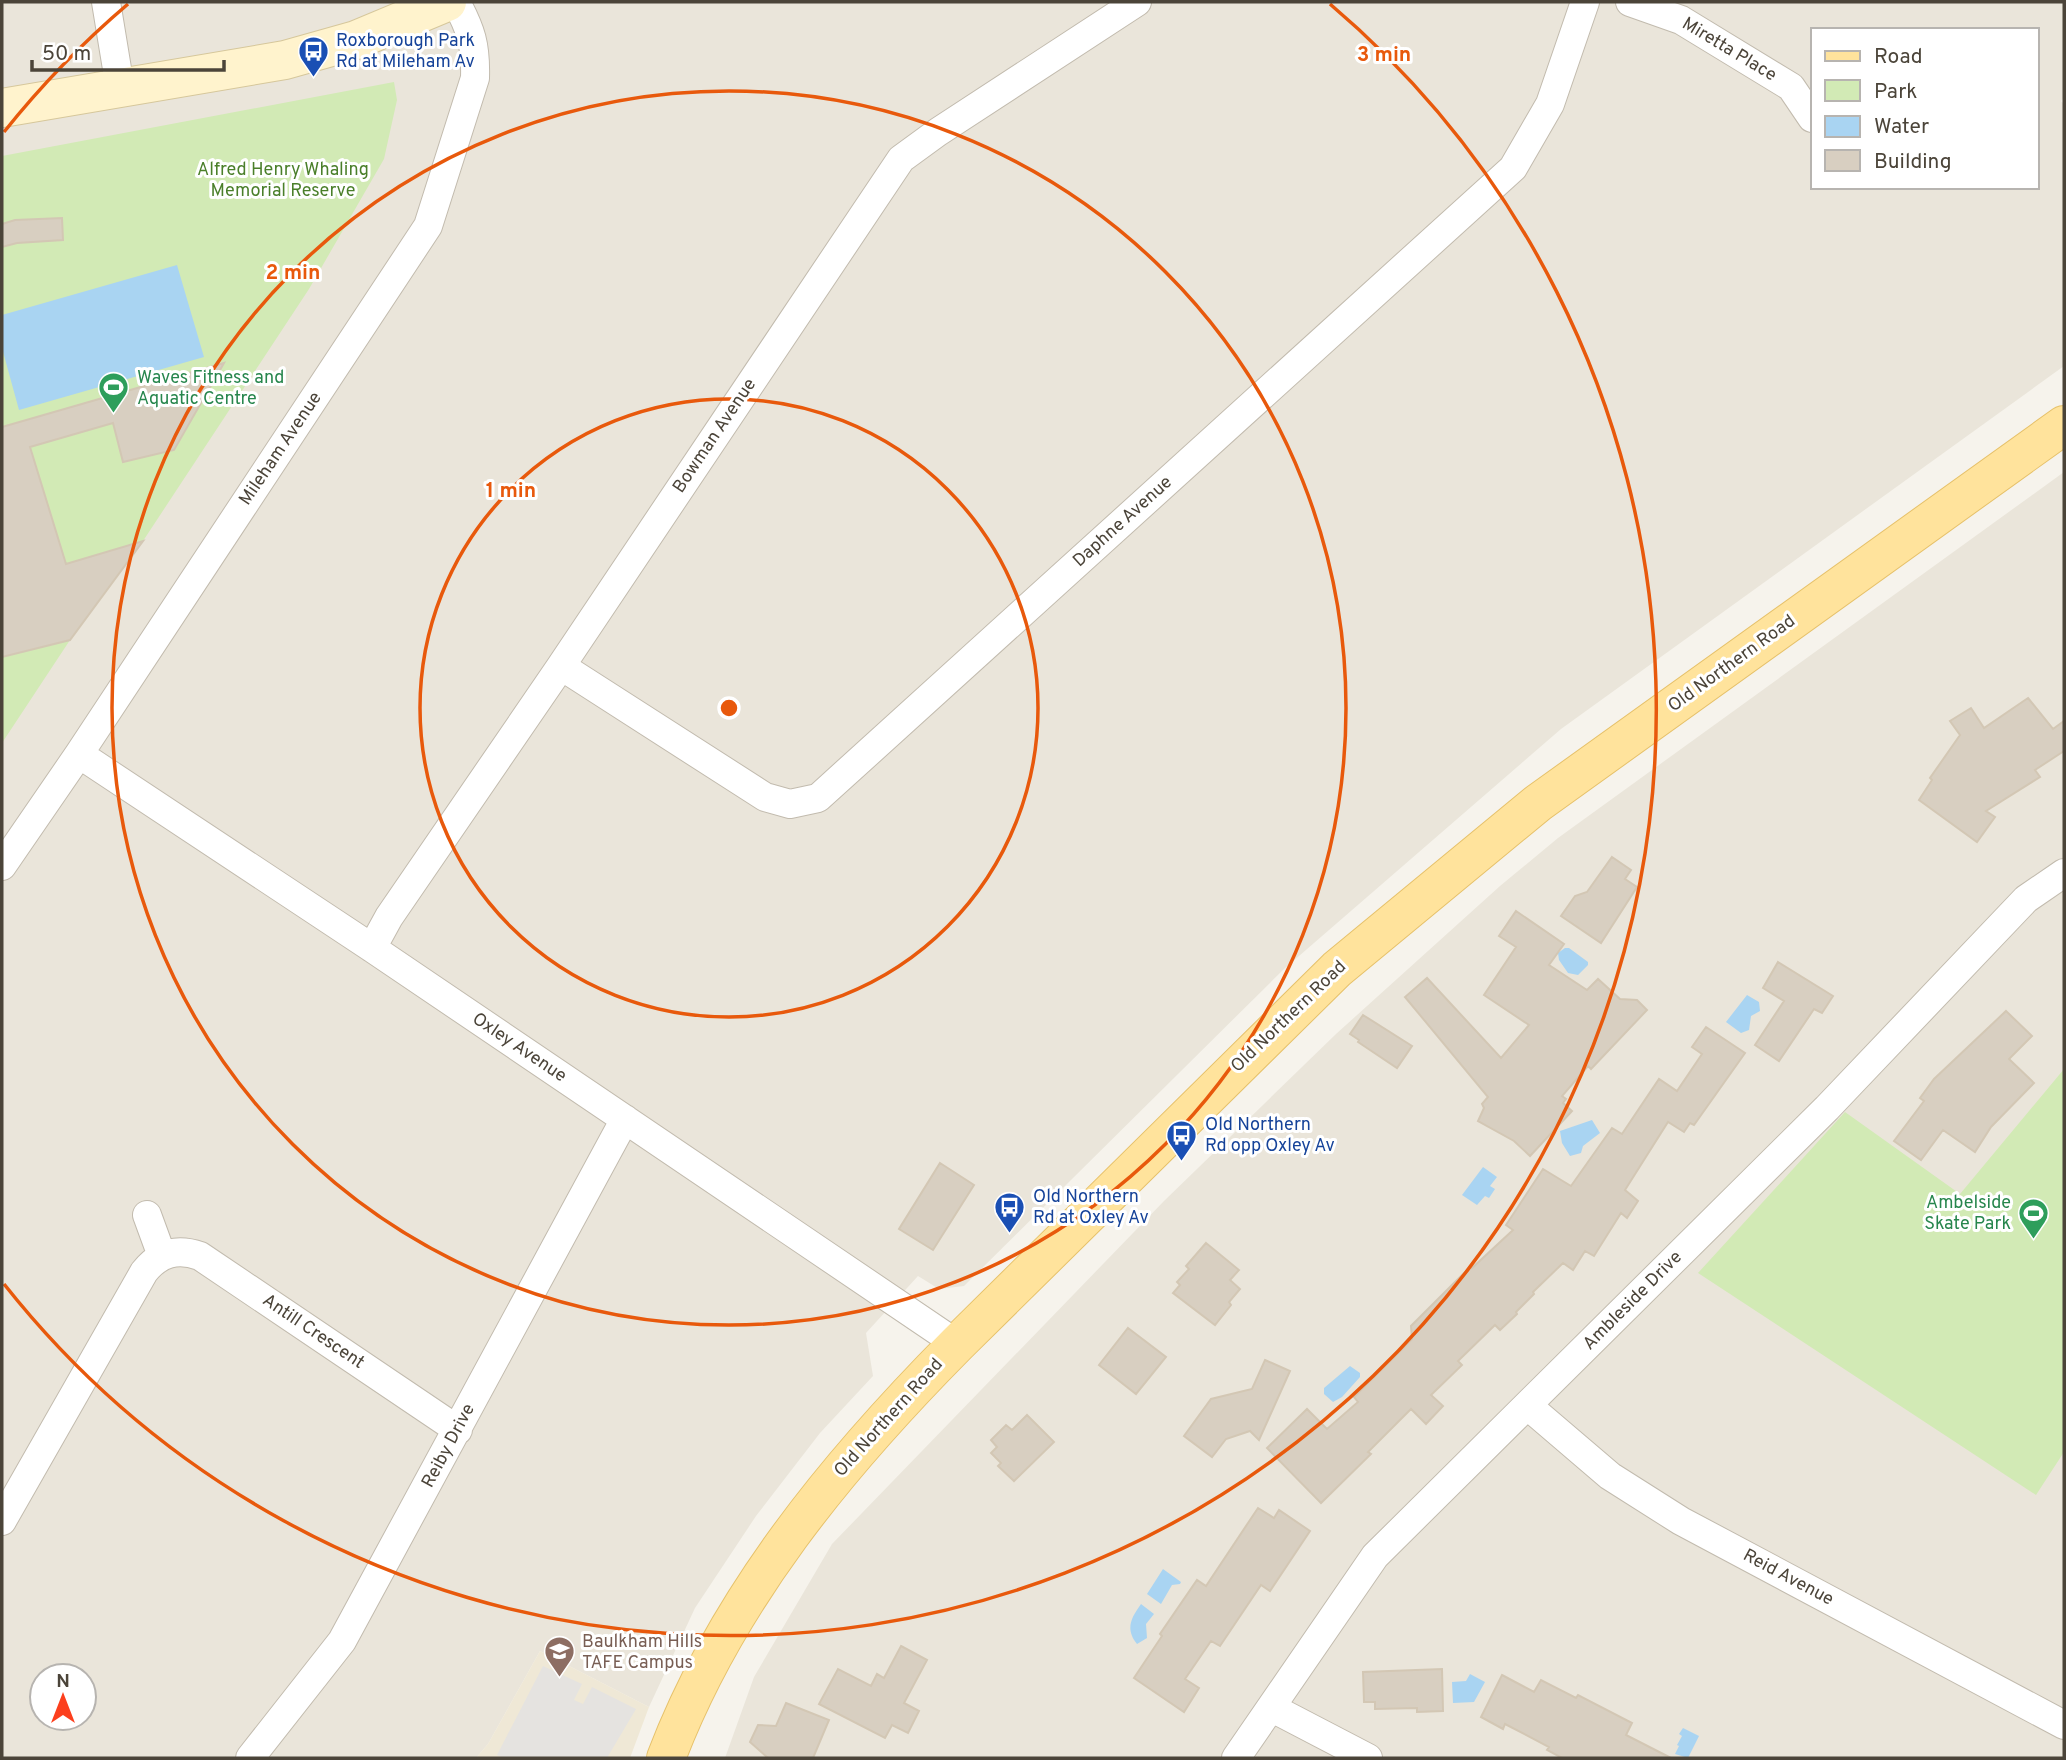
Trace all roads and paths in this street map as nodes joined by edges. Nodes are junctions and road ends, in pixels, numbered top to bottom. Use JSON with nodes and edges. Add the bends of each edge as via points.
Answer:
{"nodes":[{"id":1,"x":106,"y":2,"type":"edge"},
{"id":2,"x":447,"y":2,"type":"edge"},
{"id":3,"x":456,"y":2,"type":"edge"},
{"id":4,"x":1136,"y":2,"type":"edge"},
{"id":5,"x":1585,"y":2,"type":"edge"},
{"id":6,"x":1630,"y":2,"type":"edge"},
{"id":7,"x":120,"y":87,"type":"junction"},
{"id":8,"x":2,"y":108,"type":"edge"},
{"id":9,"x":1811,"y":117,"type":"edge"},
{"id":10,"x":2064,"y":425,"type":"edge"},
{"id":11,"x":561,"y":666,"type":"junction"},
{"id":12,"x":79,"y":754,"type":"junction"},
{"id":13,"x":2,"y":866,"type":"edge"},
{"id":14,"x":2064,"y":873,"type":"edge"},
{"id":15,"x":372,"y":948,"type":"junction"},
{"id":16,"x":625,"y":1119,"type":"junction"},
{"id":17,"x":147,"y":1215,"type":"dead end"},
{"id":18,"x":162,"y":1256,"type":"junction"},
{"id":19,"x":957,"y":1344,"type":"junction"},
{"id":20,"x":1528,"y":1406,"type":"junction"},
{"id":21,"x":458,"y":1430,"type":"junction"},
{"id":22,"x":2,"y":1521,"type":"edge"},
{"id":23,"x":1272,"y":1708,"type":"junction"},
{"id":24,"x":2064,"y":1725,"type":"edge"},
{"id":25,"x":250,"y":1758,"type":"edge"},
{"id":26,"x":666,"y":1758,"type":"edge"},
{"id":27,"x":1236,"y":1758,"type":"edge"},
{"id":28,"x":1368,"y":1758,"type":"edge"}],
"edges":[{"from":1,"to":7,"type":"street"},
{"from":2,"to":7,"type":"street","via":[[320,51]]},
{"from":3,"to":12,"type":"street","name":"Mileham Avenue","via":[[471,31],[475,78],[428,226]]},
{"from":4,"to":11,"type":"street","name":"Bowman Avenue","via":[[901,159]]},
{"from":5,"to":11,"type":"street","name":"Daphne Avenue","via":[[1550,104],[1513,168],[818,798],[790,804],[765,797]]},
{"from":6,"to":9,"type":"street","name":"Miretta Place","via":[[1681,20],[1791,87]]},
{"from":7,"to":8,"type":"street"},
{"from":10,"to":19,"type":"main road","name":"Old Northern Road","via":[[1538,803],[1337,969]]},
{"from":11,"to":15,"type":"street","name":"Bowman Avenue"},
{"from":12,"to":13,"type":"street","name":"Mileham Avenue"},
{"from":12,"to":15,"type":"street","name":"Oxley Avenue"},
{"from":14,"to":20,"type":"street","name":"Ambleside Drive","via":[[2026,899],[1827,1108]]},
{"from":15,"to":16,"type":"street","name":"Oxley Avenue"},
{"from":16,"to":19,"type":"street","name":"Oxley Avenue"},
{"from":16,"to":21,"type":"street","name":"Reiby Drive"},
{"from":17,"to":18,"type":"street"},
{"from":18,"to":21,"type":"street","name":"Antill Crescent","via":[[181,1252],[200,1256]]},
{"from":18,"to":22,"type":"street","via":[[144,1272]]},
{"from":19,"to":26,"type":"main road","name":"Old Northern Road","via":[[848,1461],[777,1552],[692,1697]]},
{"from":20,"to":23,"type":"street","name":"Ambleside Drive","via":[[1375,1556]]},
{"from":20,"to":24,"type":"street","name":"Reid Avenue","via":[[1610,1476],[1681,1521]]},
{"from":21,"to":25,"type":"street","name":"Reiby Drive","via":[[342,1641]]},
{"from":23,"to":27,"type":"street","name":"Ambleside Drive"},
{"from":23,"to":28,"type":"street"}]}
